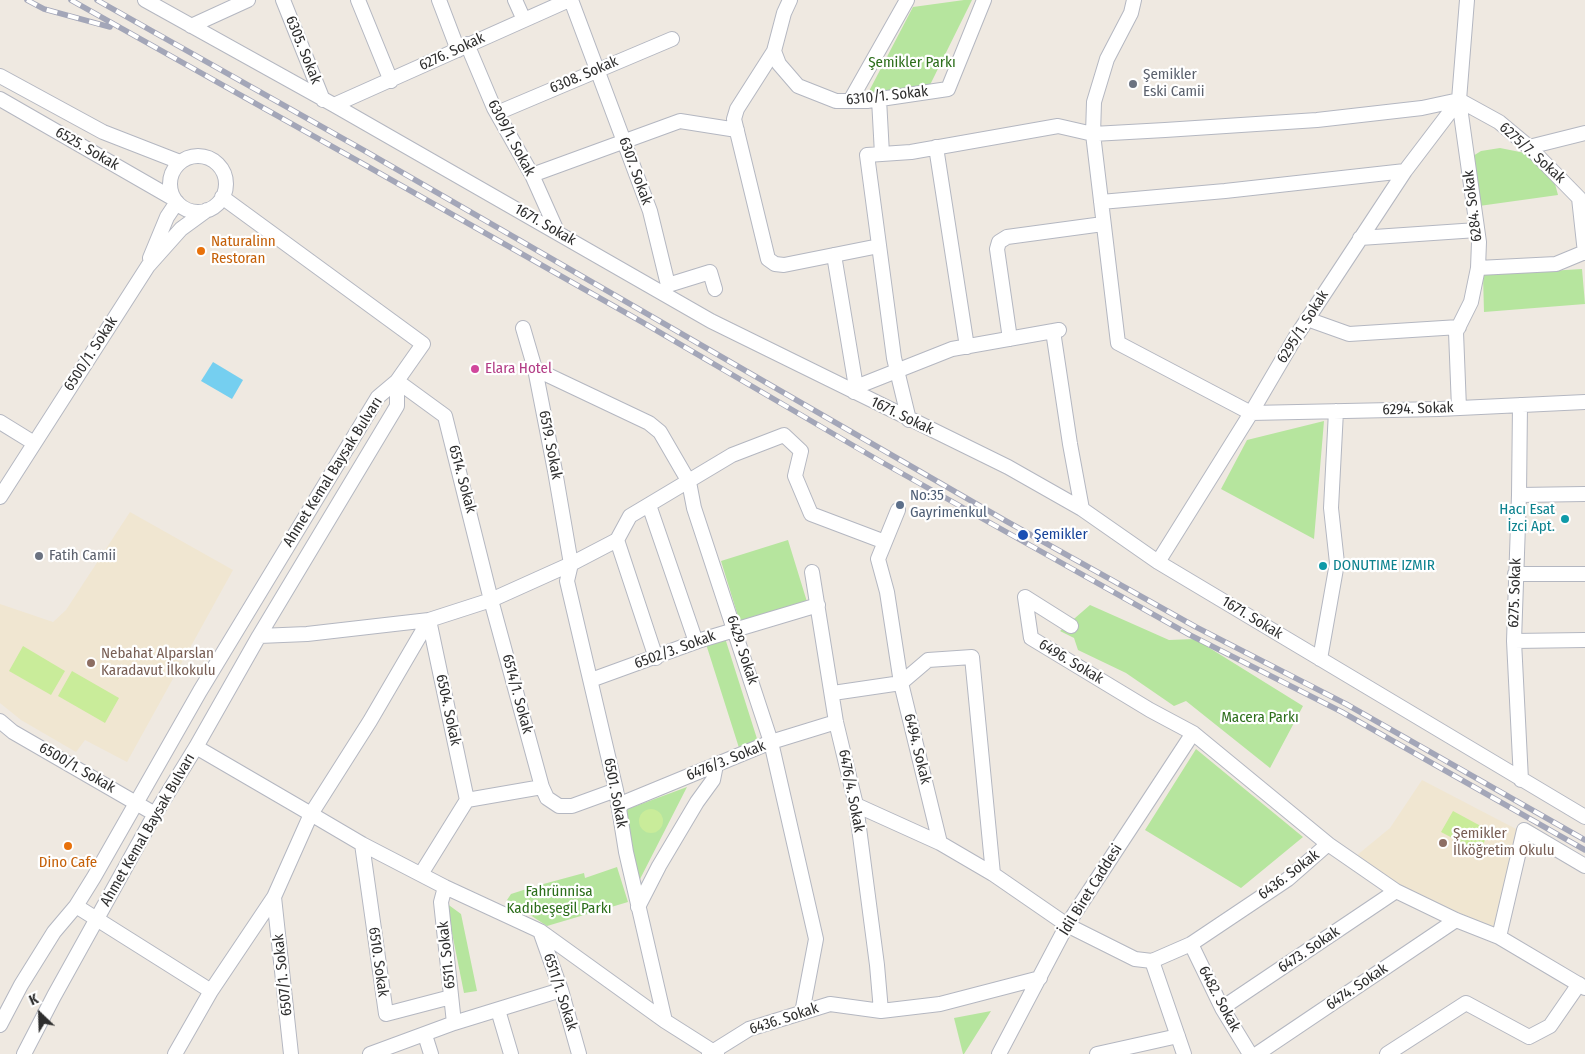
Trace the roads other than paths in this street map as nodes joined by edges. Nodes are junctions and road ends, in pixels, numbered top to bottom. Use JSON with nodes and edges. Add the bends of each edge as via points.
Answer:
{"nodes":[{"id":1,"x":145,"y":0,"type":"edge"},
{"id":2,"x":248,"y":0,"type":"edge"},
{"id":3,"x":283,"y":0,"type":"edge"},
{"id":4,"x":358,"y":0,"type":"edge"},
{"id":5,"x":439,"y":0,"type":"edge"},
{"id":6,"x":515,"y":0,"type":"edge"},
{"id":7,"x":570,"y":0,"type":"edge"},
{"id":8,"x":790,"y":0,"type":"edge"},
{"id":9,"x":907,"y":0,"type":"edge"},
{"id":10,"x":984,"y":0,"type":"edge"},
{"id":11,"x":1134,"y":0,"type":"edge"},
{"id":12,"x":1467,"y":0,"type":"edge"},
{"id":13,"x":524,"y":20,"type":"junction"},
{"id":14,"x":191,"y":26,"type":"junction"},
{"id":15,"x":672,"y":39,"type":"dead end"},
{"id":16,"x":462,"y":47,"type":"junction"},
{"id":17,"x":774,"y":51,"type":"junction"},
{"id":18,"x":598,"y":69,"type":"junction"},
{"id":19,"x":0,"y":76,"type":"edge"},
{"id":20,"x":391,"y":81,"type":"junction"},
{"id":21,"x":879,"y":99,"type":"junction"},
{"id":22,"x":0,"y":100,"type":"edge"},
{"id":23,"x":1459,"y":100,"type":"junction"},
{"id":24,"x":850,"y":101,"type":"junction"},
{"id":25,"x":329,"y":102,"type":"junction"},
{"id":26,"x":497,"y":113,"type":"junction"},
{"id":27,"x":737,"y":130,"type":"junction"},
{"id":28,"x":1585,"y":132,"type":"edge"},
{"id":29,"x":1093,"y":134,"type":"junction"},
{"id":30,"x":624,"y":141,"type":"junction"},
{"id":31,"x":936,"y":147,"type":"junction"},
{"id":32,"x":1528,"y":147,"type":"junction"},
{"id":33,"x":882,"y":154,"type":"junction"},
{"id":34,"x":180,"y":162,"type":"junction"},
{"id":35,"x":1405,"y":170,"type":"junction"},
{"id":36,"x":532,"y":175,"type":"junction"},
{"id":37,"x":222,"y":197,"type":"junction"},
{"id":38,"x":1582,"y":197,"type":"edge"},
{"id":39,"x":176,"y":201,"type":"junction"},
{"id":40,"x":1101,"y":202,"type":"junction"},
{"id":41,"x":207,"y":210,"type":"junction"},
{"id":42,"x":1103,"y":224,"type":"junction"},
{"id":43,"x":1477,"y":230,"type":"junction"},
{"id":44,"x":557,"y":232,"type":"junction"},
{"id":45,"x":1360,"y":238,"type":"junction"},
{"id":46,"x":879,"y":246,"type":"junction"},
{"id":47,"x":1585,"y":252,"type":"edge"},
{"id":48,"x":834,"y":255,"type":"junction"},
{"id":49,"x":148,"y":266,"type":"junction"},
{"id":50,"x":1478,"y":268,"type":"junction"},
{"id":51,"x":715,"y":289,"type":"dead end"},
{"id":52,"x":1307,"y":319,"type":"junction"},
{"id":53,"x":1459,"y":327,"type":"junction"},
{"id":54,"x":523,"y":328,"type":"dead end"},
{"id":55,"x":1010,"y":339,"type":"junction"},
{"id":56,"x":967,"y":346,"type":"junction"},
{"id":57,"x":535,"y":369,"type":"junction"},
{"id":58,"x":898,"y":371,"type":"junction"},
{"id":59,"x":397,"y":381,"type":"junction"},
{"id":60,"x":855,"y":390,"type":"junction"},
{"id":61,"x":1585,"y":402,"type":"edge"},
{"id":62,"x":1520,"y":405,"type":"junction"},
{"id":63,"x":1459,"y":408,"type":"junction"},
{"id":64,"x":1336,"y":412,"type":"junction"},
{"id":65,"x":1251,"y":413,"type":"junction"},
{"id":66,"x":910,"y":420,"type":"junction"},
{"id":67,"x":0,"y":422,"type":"edge"},
{"id":68,"x":34,"y":442,"type":"junction"},
{"id":69,"x":689,"y":482,"type":"junction"},
{"id":70,"x":1585,"y":494,"type":"edge"},
{"id":71,"x":1519,"y":495,"type":"junction"},
{"id":72,"x":0,"y":497,"type":"edge"},
{"id":73,"x":649,"y":505,"type":"junction"},
{"id":74,"x":1082,"y":509,"type":"junction"},
{"id":75,"x":898,"y":510,"type":"dead end"},
{"id":76,"x":618,"y":540,"type":"junction"},
{"id":77,"x":885,"y":542,"type":"junction"},
{"id":78,"x":1158,"y":562,"type":"junction"},
{"id":79,"x":571,"y":564,"type":"junction"},
{"id":80,"x":812,"y":572,"type":"dead end"},
{"id":81,"x":1515,"y":574,"type":"junction"},
{"id":82,"x":1585,"y":574,"type":"edge"},
{"id":83,"x":491,"y":600,"type":"junction"},
{"id":84,"x":818,"y":606,"type":"junction"},
{"id":85,"x":429,"y":620,"type":"junction"},
{"id":86,"x":1071,"y":626,"type":"dead end"},
{"id":87,"x":735,"y":629,"type":"junction"},
{"id":88,"x":259,"y":636,"type":"junction"},
{"id":89,"x":1585,"y":640,"type":"edge"},
{"id":90,"x":1514,"y":641,"type":"junction"},
{"id":91,"x":696,"y":642,"type":"junction"},
{"id":92,"x":656,"y":658,"type":"junction"},
{"id":93,"x":1320,"y":658,"type":"junction"},
{"id":94,"x":591,"y":680,"type":"junction"},
{"id":95,"x":901,"y":683,"type":"junction"},
{"id":96,"x":833,"y":692,"type":"junction"},
{"id":97,"x":0,"y":721,"type":"edge"},
{"id":98,"x":836,"y":722,"type":"junction"},
{"id":99,"x":1193,"y":733,"type":"junction"},
{"id":100,"x":771,"y":742,"type":"junction"},
{"id":101,"x":196,"y":747,"type":"junction"},
{"id":102,"x":716,"y":765,"type":"junction"},
{"id":103,"x":1522,"y":780,"type":"junction"},
{"id":104,"x":542,"y":787,"type":"junction"},
{"id":105,"x":616,"y":790,"type":"junction"},
{"id":106,"x":467,"y":800,"type":"junction"},
{"id":107,"x":136,"y":802,"type":"junction"},
{"id":108,"x":618,"y":805,"type":"junction"},
{"id":109,"x":856,"y":805,"type":"junction"},
{"id":110,"x":155,"y":814,"type":"junction"},
{"id":111,"x":312,"y":814,"type":"junction"},
{"id":112,"x":1585,"y":817,"type":"edge"},
{"id":113,"x":940,"y":843,"type":"junction"},
{"id":114,"x":362,"y":844,"type":"junction"},
{"id":115,"x":1328,"y":844,"type":"junction"},
{"id":116,"x":1585,"y":866,"type":"edge"},
{"id":117,"x":421,"y":874,"type":"junction"},
{"id":118,"x":993,"y":874,"type":"junction"},
{"id":119,"x":445,"y":887,"type":"junction"},
{"id":120,"x":1396,"y":891,"type":"junction"},
{"id":121,"x":274,"y":896,"type":"junction"},
{"id":122,"x":76,"y":906,"type":"junction"},
{"id":123,"x":638,"y":907,"type":"junction"},
{"id":124,"x":98,"y":919,"type":"junction"},
{"id":125,"x":1456,"y":920,"type":"junction"},
{"id":126,"x":1067,"y":925,"type":"junction"},
{"id":127,"x":540,"y":931,"type":"junction"},
{"id":128,"x":1499,"y":937,"type":"junction"},
{"id":129,"x":1191,"y":944,"type":"junction"},
{"id":130,"x":1152,"y":962,"type":"junction"},
{"id":131,"x":1040,"y":978,"type":"junction"},
{"id":132,"x":1582,"y":986,"type":"edge"},
{"id":133,"x":561,"y":990,"type":"junction"},
{"id":134,"x":211,"y":991,"type":"junction"},
{"id":135,"x":451,"y":998,"type":"junction"},
{"id":136,"x":1222,"y":1008,"type":"junction"},
{"id":137,"x":498,"y":1010,"type":"junction"},
{"id":138,"x":881,"y":1011,"type":"junction"},
{"id":139,"x":802,"y":1013,"type":"junction"},
{"id":140,"x":666,"y":1021,"type":"junction"},
{"id":141,"x":454,"y":1023,"type":"junction"},
{"id":142,"x":0,"y":1025,"type":"edge"},
{"id":143,"x":425,"y":1034,"type":"junction"},
{"id":144,"x":1178,"y":1036,"type":"junction"},
{"id":145,"x":713,"y":1053,"type":"edge"},
{"id":146,"x":24,"y":1054,"type":"edge"},
{"id":147,"x":175,"y":1054,"type":"edge"},
{"id":148,"x":291,"y":1054,"type":"edge"},
{"id":149,"x":370,"y":1054,"type":"edge"},
{"id":150,"x":431,"y":1054,"type":"edge"},
{"id":151,"x":511,"y":1054,"type":"edge"},
{"id":152,"x":579,"y":1054,"type":"edge"},
{"id":153,"x":999,"y":1054,"type":"edge"},
{"id":154,"x":1097,"y":1054,"type":"edge"},
{"id":155,"x":1184,"y":1054,"type":"edge"},
{"id":156,"x":1250,"y":1054,"type":"edge"},
{"id":157,"x":1258,"y":1054,"type":"edge"},
{"id":158,"x":1387,"y":1054,"type":"edge"}],
"edges":[{"from":1,"to":14,"type":"street","name":"1671. Sokak"},
{"from":2,"to":14,"type":"street"},
{"from":3,"to":25,"type":"street","name":"6305. Sokak"},
{"from":4,"to":20,"type":"street"},
{"from":5,"to":16,"type":"street","name":"6309/1. Sokak"},
{"from":6,"to":13,"type":"street"},
{"from":7,"to":13,"type":"street","name":"6276. Sokak"},
{"from":7,"to":18,"type":"street","name":"6307. Sokak"},
{"from":8,"to":17,"type":"street"},
{"from":9,"to":24,"type":"street"},
{"from":10,"to":21,"type":"street","name":"6310/1. Sokak","via":[[948,89]]},
{"from":11,"to":29,"type":"street","via":[[1107,59],[1094,102]]},
{"from":12,"to":23,"type":"street","name":"6284. Sokak"},
{"from":13,"to":16,"type":"street","name":"6276. Sokak"},
{"from":14,"to":25,"type":"street","name":"1671. Sokak"},
{"from":15,"to":18,"type":"street","name":"6308. Sokak"},
{"from":16,"to":20,"type":"street","name":"6276. Sokak"},
{"from":16,"to":26,"type":"street","name":"6309/1. Sokak"},
{"from":17,"to":24,"type":"street","name":"6310/1. Sokak","via":[[798,86],[836,101]]},
{"from":17,"to":27,"type":"street","via":[[737,109],[734,119]]},
{"from":18,"to":26,"type":"street","name":"6308. Sokak"},
{"from":18,"to":30,"type":"street","name":"6307. Sokak"},
{"from":19,"to":34,"type":"street","name":"6525. Sokak","via":[[103,132]]},
{"from":20,"to":25,"type":"street","name":"6276. Sokak"},
{"from":21,"to":24,"type":"street","name":"6310/1. Sokak"},
{"from":21,"to":33,"type":"street"},
{"from":22,"to":39,"type":"street","name":"6525. Sokak"},
{"from":23,"to":29,"type":"street","via":[[1422,108],[1317,120]]},
{"from":23,"to":32,"type":"street","name":"6275/7. Sokak","via":[[1499,122]]},
{"from":23,"to":35,"type":"street","name":"6295/1. Sokak"},
{"from":23,"to":43,"type":"street","name":"6284. Sokak"},
{"from":25,"to":44,"type":"street","name":"1671. Sokak"},
{"from":26,"to":36,"type":"street","name":"6309/1. Sokak"},
{"from":27,"to":30,"type":"street","via":[[680,121]]},
{"from":27,"to":48,"type":"street","via":[[768,259],[784,265]]},
{"from":28,"to":32,"type":"street"},
{"from":29,"to":31,"type":"street","via":[[1058,126]]},
{"from":29,"to":40,"type":"street"},
{"from":30,"to":36,"type":"street"},
{"from":30,"to":51,"type":"street","name":"6307. Sokak","via":[[650,211],[668,285],[710,272]]},
{"from":31,"to":33,"type":"street"},
{"from":31,"to":56,"type":"street"},
{"from":32,"to":38,"type":"street","name":"6275/7. Sokak"},
{"from":33,"to":46,"type":"street","via":[[867,155]]},
{"from":34,"to":37,"type":"street","via":[[197,156],[214,162],[224,175],[226,184]]},
{"from":34,"to":39,"type":"street","via":[[170,184]]},
{"from":35,"to":40,"type":"street"},
{"from":35,"to":45,"type":"street","name":"6295/1. Sokak"},
{"from":36,"to":44,"type":"street","name":"6309/1. Sokak"},
{"from":37,"to":41,"type":"street"},
{"from":37,"to":59,"type":"street","via":[[423,344]]},
{"from":38,"to":47,"type":"street","name":"6275/7. Sokak"},
{"from":39,"to":41,"type":"street","via":[[188,210]]},
{"from":39,"to":49,"type":"street"},
{"from":40,"to":42,"type":"street"},
{"from":41,"to":49,"type":"street","via":[[181,229]]},
{"from":42,"to":55,"type":"street","via":[[1007,237],[999,242],[997,249]]},
{"from":42,"to":65,"type":"street","via":[[1118,344]]},
{"from":43,"to":45,"type":"street"},
{"from":43,"to":50,"type":"street","name":"6284. Sokak"},
{"from":44,"to":60,"type":"street","name":"1671. Sokak","via":[[711,321]]},
{"from":45,"to":52,"type":"street","name":"6295/1. Sokak"},
{"from":46,"to":48,"type":"street"},
{"from":46,"to":58,"type":"street"},
{"from":47,"to":50,"type":"street","via":[[1556,264]]},
{"from":48,"to":60,"type":"street"},
{"from":49,"to":68,"type":"street","name":"6500/1. Sokak"},
{"from":50,"to":53,"type":"street","name":"6284. Sokak","via":[[1471,302]]},
{"from":52,"to":53,"type":"street","via":[[1349,334]]},
{"from":52,"to":65,"type":"street","name":"6295/1. Sokak"},
{"from":53,"to":63,"type":"street","name":"6284. Sokak","via":[[1456,332]]},
{"from":54,"to":57,"type":"street","name":"6519. Sokak"},
{"from":55,"to":56,"type":"street"},
{"from":55,"to":74,"type":"street","via":[[1056,330],[1070,444]]},
{"from":56,"to":58,"type":"street"},
{"from":57,"to":69,"type":"street","name":"6429. Sokak","via":[[649,423],[660,432]]},
{"from":57,"to":79,"type":"street","name":"6519. Sokak"},
{"from":58,"to":60,"type":"street"},
{"from":58,"to":66,"type":"street"},
{"from":59,"to":83,"type":"street","name":"6514. Sokak","via":[[445,416]]},
{"from":59,"to":88,"type":"street","name":"Ahmet Kemal Baysak Bulvarı","via":[[396,406]]},
{"from":59,"to":107,"type":"street","name":"Ahmet Kemal Baysak Bulvarı","via":[[378,397],[274,566]]},
{"from":60,"to":66,"type":"street","name":"1671. Sokak"},
{"from":61,"to":62,"type":"street","name":"6294. Sokak"},
{"from":62,"to":63,"type":"street","name":"6294. Sokak"},
{"from":62,"to":71,"type":"street","name":"6275. Sokak"},
{"from":63,"to":64,"type":"street","name":"6294. Sokak"},
{"from":64,"to":65,"type":"street","name":"6294. Sokak"},
{"from":64,"to":93,"type":"street","via":[[1331,508],[1337,563]]},
{"from":65,"to":78,"type":"street","name":"6295/1. Sokak"},
{"from":66,"to":74,"type":"street","name":"1671. Sokak","via":[[990,457]]},
{"from":67,"to":68,"type":"street"},
{"from":68,"to":72,"type":"street","name":"6500/1. Sokak"},
{"from":69,"to":73,"type":"street"},
{"from":69,"to":77,"type":"street","via":[[732,456],[784,435],[801,451],[795,476],[811,514]]},
{"from":69,"to":87,"type":"street","name":"6429. Sokak","via":[[694,508]]},
{"from":70,"to":71,"type":"street"},
{"from":71,"to":81,"type":"street","name":"6275. Sokak"},
{"from":73,"to":76,"type":"street","via":[[630,516]]},
{"from":73,"to":91,"type":"street"},
{"from":74,"to":78,"type":"street","name":"1671. Sokak"},
{"from":75,"to":77,"type":"street","name":"6494. Sokak"},
{"from":76,"to":79,"type":"street"},
{"from":76,"to":92,"type":"street"},
{"from":77,"to":95,"type":"street","name":"6494. Sokak","via":[[878,559],[887,592]]},
{"from":78,"to":93,"type":"street","name":"1671. Sokak"},
{"from":79,"to":83,"type":"street"},
{"from":79,"to":94,"type":"street","name":"6501. Sokak","via":[[568,580]]},
{"from":80,"to":84,"type":"street","name":"6476/4. Sokak"},
{"from":81,"to":82,"type":"street"},
{"from":81,"to":90,"type":"street","name":"6275. Sokak"},
{"from":83,"to":85,"type":"street"},
{"from":83,"to":104,"type":"street","name":"6514/1. Sokak"},
{"from":84,"to":87,"type":"street","name":"6502/3. Sokak"},
{"from":84,"to":96,"type":"street","name":"6476/4. Sokak"},
{"from":85,"to":88,"type":"street"},
{"from":85,"to":106,"type":"street","name":"6504. Sokak"},
{"from":85,"to":111,"type":"street"},
{"from":86,"to":99,"type":"street","name":"6496. Sokak","via":[[1025,597],[1031,638]]},
{"from":87,"to":91,"type":"street","name":"6502/3. Sokak"},
{"from":87,"to":100,"type":"street","name":"6429. Sokak"},
{"from":88,"to":101,"type":"street","name":"Ahmet Kemal Baysak Bulvarı"},
{"from":89,"to":90,"type":"street"},
{"from":90,"to":103,"type":"street","name":"6275. Sokak"},
{"from":91,"to":92,"type":"street","name":"6502/3. Sokak"},
{"from":92,"to":94,"type":"street","name":"6502/3. Sokak"},
{"from":93,"to":103,"type":"street","name":"1671. Sokak"},
{"from":94,"to":105,"type":"street","name":"6501. Sokak"},
{"from":95,"to":96,"type":"street"},
{"from":95,"to":113,"type":"street","name":"6494. Sokak"},
{"from":95,"to":118,"type":"street","via":[[928,660],[972,656]]},
{"from":96,"to":98,"type":"street","name":"6476/4. Sokak"},
{"from":97,"to":107,"type":"street","name":"6500/1. Sokak","via":[[13,732]]},
{"from":98,"to":100,"type":"street","name":"6476/3. Sokak"},
{"from":98,"to":109,"type":"street","name":"6476/4. Sokak"},
{"from":99,"to":115,"type":"street"},
{"from":99,"to":126,"type":"street","name":"İdil Biret Caddesi"},
{"from":100,"to":102,"type":"street","name":"6476/3. Sokak"},
{"from":100,"to":139,"type":"street","name":"6429. Sokak","via":[[816,939]]},
{"from":101,"to":110,"type":"street","name":"Ahmet Kemal Baysak Bulvarı"},
{"from":101,"to":111,"type":"street"},
{"from":102,"to":108,"type":"street","name":"6476/3. Sokak"},
{"from":102,"to":123,"type":"street","via":[[713,780],[659,866]]},
{"from":103,"to":112,"type":"street","name":"1671. Sokak"},
{"from":104,"to":105,"type":"street","via":[[547,798],[559,806],[572,806]]},
{"from":104,"to":106,"type":"street"},
{"from":105,"to":108,"type":"street","name":"6501. Sokak"},
{"from":106,"to":117,"type":"street"},
{"from":107,"to":110,"type":"street","name":"6500/1. Sokak"},
{"from":107,"to":122,"type":"street","name":"Ahmet Kemal Baysak Bulvarı"},
{"from":108,"to":123,"type":"street","name":"6501. Sokak"},
{"from":109,"to":113,"type":"street"},
{"from":109,"to":138,"type":"street","name":"6476/4. Sokak"},
{"from":110,"to":124,"type":"street","name":"Ahmet Kemal Baysak Bulvarı"},
{"from":111,"to":114,"type":"street"},
{"from":111,"to":121,"type":"street"},
{"from":113,"to":118,"type":"street"},
{"from":114,"to":117,"type":"street"},
{"from":114,"to":135,"type":"street","name":"6510. Sokak","via":[[386,1014]]},
{"from":115,"to":120,"type":"street","name":"6436. Sokak"},
{"from":115,"to":129,"type":"street","name":"6436. Sokak","via":[[1288,879]]},
{"from":116,"to":128,"type":"street","via":[[1524,830]]},
{"from":117,"to":119,"type":"street"},
{"from":118,"to":126,"type":"street"},
{"from":119,"to":127,"type":"street"},
{"from":119,"to":135,"type":"street","name":"6511. Sokak","via":[[441,902]]},
{"from":120,"to":125,"type":"street","name":"6436. Sokak"},
{"from":120,"to":136,"type":"street","name":"6473. Sokak"},
{"from":121,"to":134,"type":"street"},
{"from":121,"to":148,"type":"street","name":"6507/1. Sokak"},
{"from":122,"to":124,"type":"street"},
{"from":122,"to":142,"type":"street","name":"Ahmet Kemal Baysak Bulvarı","via":[[54,932]]},
{"from":123,"to":140,"type":"street","name":"6501. Sokak"},
{"from":124,"to":134,"type":"street"},
{"from":124,"to":146,"type":"street","name":"Ahmet Kemal Baysak Bulvarı"},
{"from":125,"to":128,"type":"street","name":"6436. Sokak"},
{"from":125,"to":157,"type":"street","name":"6474. Sokak"},
{"from":126,"to":130,"type":"street","via":[[1135,959]]},
{"from":126,"to":131,"type":"street","name":"İdil Biret Caddesi"},
{"from":127,"to":133,"type":"street","name":"6511/1. Sokak"},
{"from":127,"to":140,"type":"street"},
{"from":128,"to":132,"type":"street","name":"6436. Sokak"},
{"from":129,"to":130,"type":"street","name":"6436. Sokak"},
{"from":129,"to":136,"type":"street","name":"6482. Sokak"},
{"from":130,"to":144,"type":"street"},
{"from":131,"to":138,"type":"street","name":"6436. Sokak","via":[[940,1004]]},
{"from":131,"to":153,"type":"street","name":"İdil Biret Caddesi"},
{"from":132,"to":158,"type":"street","via":[[1550,1026],[1529,1037],[1466,1003]]},
{"from":133,"to":137,"type":"street"},
{"from":133,"to":152,"type":"street","name":"6511/1. Sokak"},
{"from":134,"to":147,"type":"street"},
{"from":135,"to":141,"type":"street","name":"6511. Sokak"},
{"from":136,"to":156,"type":"street","name":"6482. Sokak"},
{"from":137,"to":141,"type":"street"},
{"from":137,"to":151,"type":"street"},
{"from":138,"to":139,"type":"street","name":"6436. Sokak","via":[[830,1004]]},
{"from":139,"to":145,"type":"street","name":"6436. Sokak","via":[[749,1029]]},
{"from":140,"to":145,"type":"street"},
{"from":141,"to":143,"type":"street"},
{"from":143,"to":149,"type":"street"},
{"from":143,"to":150,"type":"street"},
{"from":144,"to":154,"type":"street"},
{"from":144,"to":155,"type":"street"}]}
